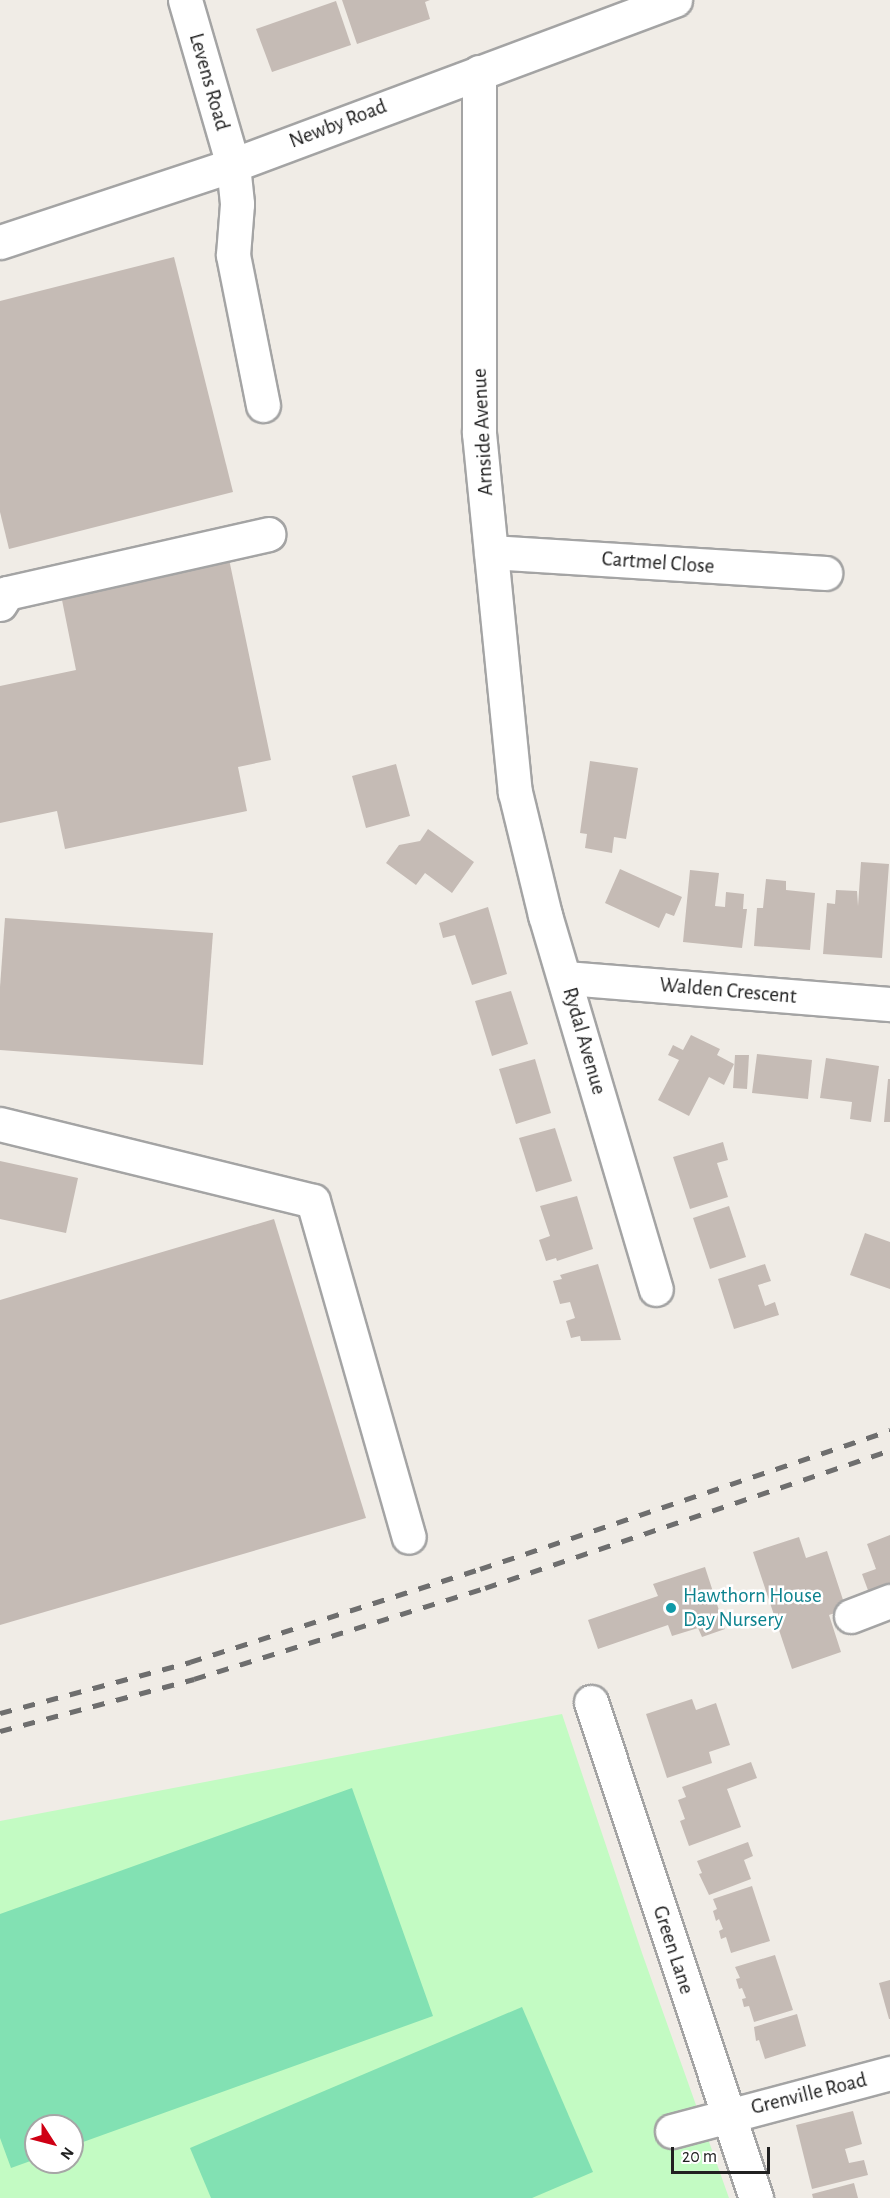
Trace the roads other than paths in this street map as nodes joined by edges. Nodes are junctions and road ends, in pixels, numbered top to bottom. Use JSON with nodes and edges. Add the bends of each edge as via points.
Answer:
{"nodes":[{"id":1,"x":185,"y":0,"type":"edge"},
{"id":2,"x":675,"y":0,"type":"edge"},
{"id":3,"x":479,"y":72,"type":"junction"},
{"id":4,"x":233,"y":165,"type":"junction"},
{"id":5,"x":0,"y":242,"type":"edge"},
{"id":6,"x":263,"y":405,"type":"dead end"},
{"id":7,"x":268,"y":534,"type":"dead end"},
{"id":8,"x":491,"y":552,"type":"junction"},
{"id":9,"x":825,"y":573,"type":"dead end"},
{"id":10,"x":0,"y":604,"type":"edge"},
{"id":11,"x":515,"y":792,"type":"joint"},
{"id":12,"x":566,"y":978,"type":"junction"},
{"id":13,"x":890,"y":1004,"type":"edge"},
{"id":14,"x":0,"y":1124,"type":"edge"},
{"id":15,"x":656,"y":1289,"type":"dead end"},
{"id":16,"x":409,"y":1537,"type":"dead end"},
{"id":17,"x":890,"y":1601,"type":"edge"},
{"id":18,"x":851,"y":1616,"type":"dead end"},
{"id":19,"x":591,"y":1702,"type":"dead end"},
{"id":20,"x":890,"y":2073,"type":"edge"},
{"id":21,"x":728,"y":2115,"type":"junction"},
{"id":22,"x":672,"y":2131,"type":"dead end"},
{"id":23,"x":756,"y":2198,"type":"edge"}],
"edges":[{"from":1,"to":4,"type":"street","name":"Levens Road"},
{"from":2,"to":3,"type":"street","name":"Newby Road"},
{"from":3,"to":4,"type":"street","name":"Newby Road"},
{"from":3,"to":8,"type":"street","name":"Arnside Avenue","via":[[479,433]]},
{"from":4,"to":5,"type":"street","name":"Newby Road"},
{"from":4,"to":6,"type":"street","name":"Levens Road","via":[[237,204],[233,255]]},
{"from":7,"to":10,"type":"street","via":[[7,593]]},
{"from":8,"to":9,"type":"street","name":"Cartmel Close"},
{"from":8,"to":11,"type":"street","name":"Arnside Avenue"},
{"from":11,"to":12,"type":"street","name":"Rydal Avenue","via":[[545,915]]},
{"from":12,"to":13,"type":"street","name":"Walden Crescent"},
{"from":12,"to":15,"type":"street","name":"Rydal Avenue"},
{"from":14,"to":16,"type":"street","via":[[313,1201]]},
{"from":17,"to":18,"type":"street"},
{"from":19,"to":21,"type":"street","name":"Green Lane"},
{"from":20,"to":21,"type":"street","name":"Grenville Road"},
{"from":21,"to":22,"type":"street","name":"Grenville Road"},
{"from":21,"to":23,"type":"street","name":"Green Lane"}]}
